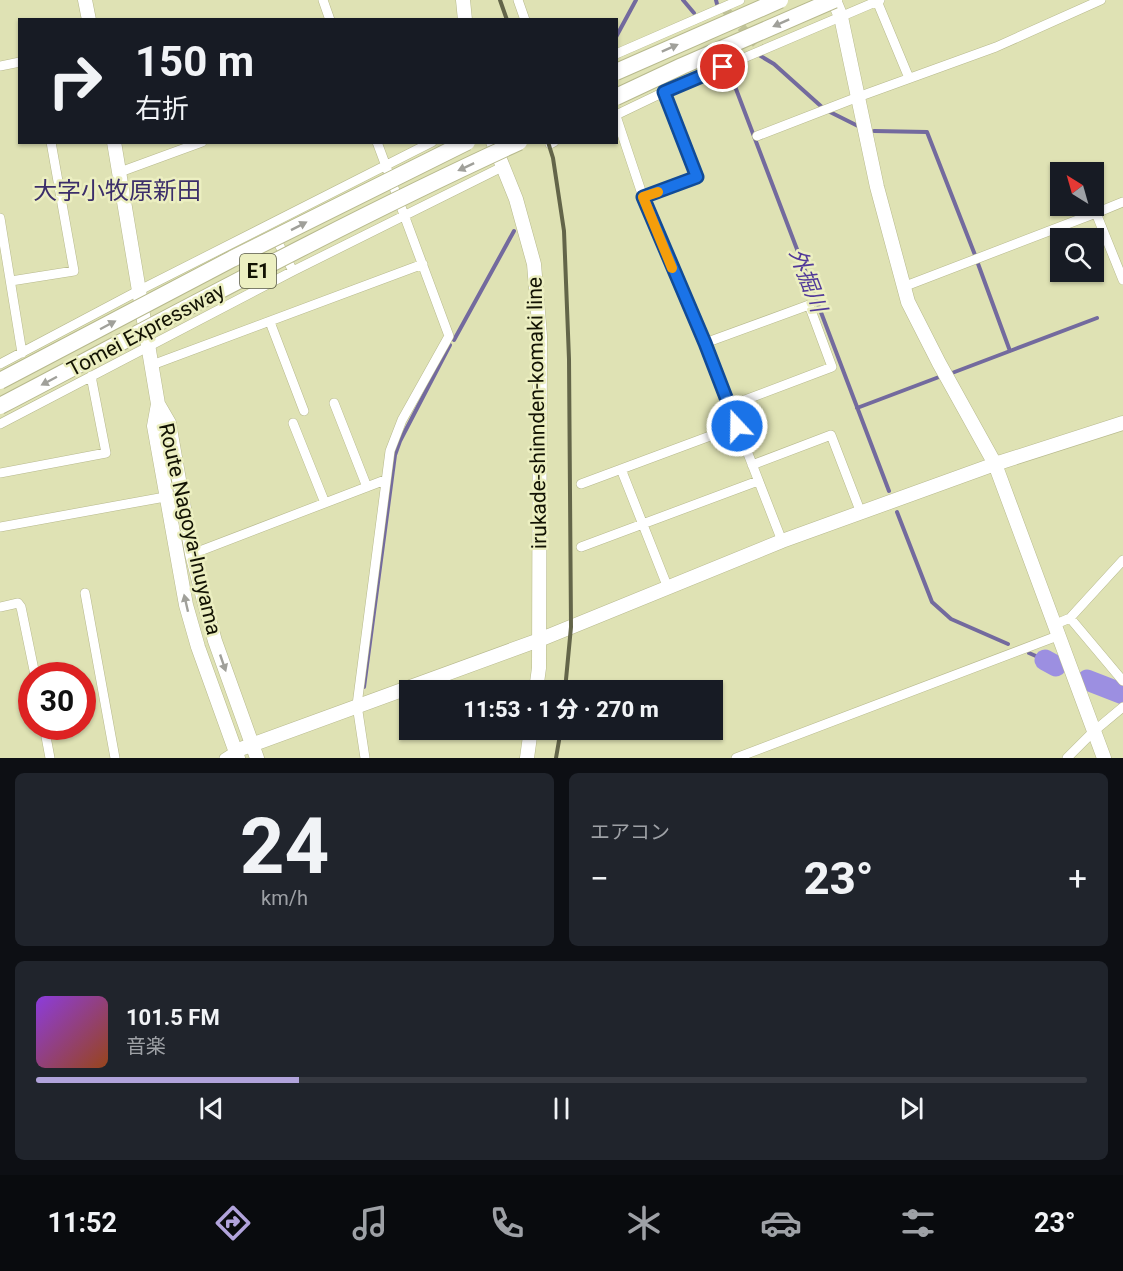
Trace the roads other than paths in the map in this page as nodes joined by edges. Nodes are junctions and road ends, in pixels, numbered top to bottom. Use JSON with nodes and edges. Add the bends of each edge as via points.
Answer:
{"nodes":[{"id":1,"x":84,"y":0,"type":"edge"},
{"id":2,"x":323,"y":0,"type":"edge"},
{"id":3,"x":463,"y":0,"type":"edge"},
{"id":4,"x":518,"y":0,"type":"edge"},
{"id":5,"x":740,"y":0,"type":"edge"},
{"id":6,"x":780,"y":0,"type":"edge"},
{"id":7,"x":834,"y":0,"type":"edge"},
{"id":8,"x":1101,"y":0,"type":"edge"},
{"id":9,"x":878,"y":1,"type":"edge"},
{"id":10,"x":841,"y":16,"type":"junction"},
{"id":11,"x":88,"y":18,"type":"edge"},
{"id":12,"x":329,"y":18,"type":"edge"},
{"id":13,"x":465,"y":18,"type":"edge"},
{"id":14,"x":524,"y":18,"type":"edge"},
{"id":15,"x":618,"y":53,"type":"edge"},
{"id":16,"x":18,"y":62,"type":"edge"},
{"id":17,"x":0,"y":66,"type":"edge"},
{"id":18,"x":618,"y":71,"type":"edge"},
{"id":19,"x":909,"y":78,"type":"junction"},
{"id":20,"x":664,"y":92,"type":"junction"},
{"id":21,"x":618,"y":96,"type":"edge"},
{"id":22,"x":858,"y":97,"type":"junction"},
{"id":23,"x":618,"y":114,"type":"edge"},
{"id":24,"x":618,"y":121,"type":"edge"},
{"id":25,"x":757,"y":136,"type":"dead end"},
{"id":26,"x":51,"y":144,"type":"edge"},
{"id":27,"x":114,"y":144,"type":"edge"},
{"id":28,"x":197,"y":144,"type":"edge"},
{"id":29,"x":378,"y":144,"type":"edge"},
{"id":30,"x":428,"y":144,"type":"edge"},
{"id":31,"x":463,"y":144,"type":"edge"},
{"id":32,"x":494,"y":144,"type":"edge"},
{"id":33,"x":515,"y":144,"type":"edge"},
{"id":34,"x":385,"y":166,"type":"junction"},
{"id":35,"x":502,"y":167,"type":"junction"},
{"id":36,"x":120,"y":172,"type":"junction"},
{"id":37,"x":643,"y":197,"type":"junction"},
{"id":38,"x":1123,"y":202,"type":"edge"},
{"id":39,"x":1104,"y":210,"type":"edge"},
{"id":40,"x":404,"y":216,"type":"junction"},
{"id":41,"x":1088,"y":216,"type":"edge"},
{"id":42,"x":1097,"y":216,"type":"edge"},
{"id":43,"x":0,"y":218,"type":"edge"},
{"id":44,"x":268,"y":225,"type":"junction"},
{"id":45,"x":423,"y":264,"type":"junction"},
{"id":46,"x":293,"y":271,"type":"junction"},
{"id":47,"x":11,"y":280,"type":"junction"},
{"id":48,"x":1123,"y":280,"type":"edge"},
{"id":49,"x":903,"y":287,"type":"junction"},
{"id":50,"x":138,"y":291,"type":"junction"},
{"id":51,"x":270,"y":322,"type":"junction"},
{"id":52,"x":705,"y":343,"type":"junction"},
{"id":53,"x":148,"y":346,"type":"junction"},
{"id":54,"x":22,"y":353,"type":"junction"},
{"id":55,"x":0,"y":364,"type":"edge"},
{"id":56,"x":152,"y":365,"type":"junction"},
{"id":57,"x":91,"y":376,"type":"junction"},
{"id":58,"x":0,"y":381,"type":"edge"},
{"id":59,"x":334,"y":403,"type":"dead end"},
{"id":60,"x":158,"y":404,"type":"junction"},
{"id":61,"x":0,"y":406,"type":"edge"},
{"id":62,"x":729,"y":406,"type":"junction"},
{"id":63,"x":304,"y":411,"type":"dead end"},
{"id":64,"x":294,"y":423,"type":"dead end"},
{"id":65,"x":1123,"y":423,"type":"edge"},
{"id":66,"x":0,"y":424,"type":"edge"},
{"id":67,"x":737,"y":426,"type":"junction"},
{"id":68,"x":995,"y":464,"type":"junction"},
{"id":69,"x":752,"y":465,"type":"junction"},
{"id":70,"x":621,"y":469,"type":"junction"},
{"id":71,"x":0,"y":473,"type":"edge"},
{"id":72,"x":385,"y":480,"type":"junction"},
{"id":73,"x":758,"y":481,"type":"junction"},
{"id":74,"x":581,"y":484,"type":"dead end"},
{"id":75,"x":367,"y":487,"type":"junction"},
{"id":76,"x":165,"y":497,"type":"junction"},
{"id":77,"x":325,"y":503,"type":"junction"},
{"id":78,"x":861,"y":513,"type":"junction"},
{"id":79,"x":643,"y":524,"type":"junction"},
{"id":80,"x":0,"y":527,"type":"edge"},
{"id":81,"x":782,"y":541,"type":"junction"},
{"id":82,"x":581,"y":547,"type":"dead end"},
{"id":83,"x":192,"y":554,"type":"junction"},
{"id":84,"x":1123,"y":560,"type":"edge"},
{"id":85,"x":668,"y":588,"type":"junction"},
{"id":86,"x":85,"y":594,"type":"dead end"},
{"id":87,"x":0,"y":607,"type":"edge"},
{"id":88,"x":1070,"y":618,"type":"junction"},
{"id":89,"x":1058,"y":630,"type":"junction"},
{"id":90,"x":539,"y":640,"type":"junction"},
{"id":91,"x":32,"y":662,"type":"edge"},
{"id":92,"x":537,"y":680,"type":"edge"},
{"id":93,"x":1123,"y":681,"type":"edge"},
{"id":94,"x":357,"y":705,"type":"junction"},
{"id":95,"x":1123,"y":707,"type":"edge"},
{"id":96,"x":1093,"y":732,"type":"junction"},
{"id":97,"x":47,"y":740,"type":"edge"},
{"id":98,"x":529,"y":740,"type":"edge"},
{"id":99,"x":251,"y":744,"type":"junction"},
{"id":100,"x":232,"y":756,"type":"edge"},
{"id":101,"x":51,"y":758,"type":"edge"},
{"id":102,"x":116,"y":758,"type":"edge"},
{"id":103,"x":256,"y":758,"type":"edge"},
{"id":104,"x":366,"y":758,"type":"edge"},
{"id":105,"x":527,"y":758,"type":"edge"},
{"id":106,"x":736,"y":758,"type":"edge"},
{"id":107,"x":1067,"y":758,"type":"edge"},
{"id":108,"x":1104,"y":758,"type":"edge"}],
"edges":[{"from":1,"to":11,"type":"street"},
{"from":2,"to":12,"type":"street"},
{"from":3,"to":13,"type":"street"},
{"from":4,"to":14,"type":"street"},
{"from":5,"to":15,"type":"street"},
{"from":18,"to":6,"type":"highway","one_way":true,"bridge":true},
{"from":7,"to":10,"type":"street"},
{"from":7,"to":21,"type":"highway","one_way":true,"bridge":true},
{"from":8,"to":19,"type":"street","via":[[996,47]]},
{"from":9,"to":10,"type":"street"},
{"from":9,"to":19,"type":"street"},
{"from":10,"to":20,"type":"street"},
{"from":10,"to":22,"type":"street"},
{"from":16,"to":17,"type":"street"},
{"from":19,"to":22,"type":"street"},
{"from":20,"to":23,"type":"street"},
{"from":20,"to":37,"type":"street","via":[[697,177]]},
{"from":22,"to":25,"type":"street"},
{"from":22,"to":49,"type":"street"},
{"from":24,"to":37,"type":"street"},
{"from":26,"to":47,"type":"street","via":[[74,271]]},
{"from":27,"to":36,"type":"street","name":"Route Nagoya-Inuyama"},
{"from":28,"to":36,"type":"street"},
{"from":29,"to":34,"type":"street"},
{"from":30,"to":34,"type":"street"},
{"from":58,"to":31,"type":"highway","name":"Tomei Expressway","number":"E1","one_way":true,"bridge":true},
{"from":32,"to":35,"type":"street","name":"irukade-shinnden-komaki line"},
{"from":33,"to":61,"type":"highway","name":"Tomei Expressway","number":"E1","one_way":true,"bridge":true,"via":[[242,279]]},
{"from":34,"to":40,"type":"street"},
{"from":34,"to":44,"type":"street"},
{"from":35,"to":40,"type":"street"},
{"from":35,"to":90,"type":"street","name":"irukade-shinnden-komaki line","via":[[516,199],[534,264],[540,336]]},
{"from":36,"to":50,"type":"street","name":"Route Nagoya-Inuyama"},
{"from":37,"to":52,"type":"street"},
{"from":38,"to":39,"type":"street"},
{"from":40,"to":45,"type":"street"},
{"from":40,"to":46,"type":"street"},
{"from":41,"to":49,"type":"street"},
{"from":42,"to":48,"type":"street"},
{"from":43,"to":47,"type":"street"},
{"from":44,"to":46,"type":"street"},
{"from":44,"to":50,"type":"street"},
{"from":45,"to":51,"type":"street"},
{"from":45,"to":72,"type":"street","via":[[449,336],[402,420],[390,451]]},
{"from":46,"to":53,"type":"street"},
{"from":47,"to":54,"type":"street"},
{"from":49,"to":68,"type":"street","via":[[939,363]]},
{"from":50,"to":53,"type":"street","name":"Route Nagoya-Inuyama"},
{"from":50,"to":54,"type":"street"},
{"from":51,"to":56,"type":"street"},
{"from":51,"to":63,"type":"street"},
{"from":52,"to":62,"type":"street"},
{"from":52,"to":62,"type":"street","via":[[809,305],[832,367]]},
{"from":53,"to":56,"type":"street","name":"Route Nagoya-Inuyama"},
{"from":53,"to":57,"type":"street"},
{"from":54,"to":55,"type":"street"},
{"from":56,"to":60,"type":"street","name":"Route Nagoya-Inuyama"},
{"from":57,"to":66,"type":"street"},
{"from":57,"to":71,"type":"street","via":[[106,453]]},
{"from":59,"to":75,"type":"street"},
{"from":60,"to":76,"type":"street","name":"Route Nagoya-Inuyama","via":[[154,426]]},
{"from":60,"to":83,"type":"street","name":"Route Nagoya-Inuyama","via":[[169,423]]},
{"from":62,"to":67,"type":"street"},
{"from":64,"to":77,"type":"street"},
{"from":65,"to":68,"type":"street"},
{"from":67,"to":69,"type":"street"},
{"from":67,"to":70,"type":"street"},
{"from":68,"to":78,"type":"street"},
{"from":68,"to":89,"type":"street"},
{"from":69,"to":73,"type":"street"},
{"from":69,"to":78,"type":"street","via":[[831,435]]},
{"from":70,"to":74,"type":"street"},
{"from":70,"to":79,"type":"street"},
{"from":72,"to":75,"type":"street"},
{"from":72,"to":94,"type":"street"},
{"from":73,"to":79,"type":"street"},
{"from":73,"to":81,"type":"street"},
{"from":75,"to":77,"type":"street"},
{"from":76,"to":80,"type":"street"},
{"from":100,"to":76,"type":"street","name":"Route Nagoya-Inuyama","one_way":true,"via":[[186,604]]},
{"from":77,"to":83,"type":"street"},
{"from":78,"to":81,"type":"street"},
{"from":79,"to":82,"type":"street"},
{"from":79,"to":85,"type":"street"},
{"from":81,"to":85,"type":"street"},
{"from":83,"to":99,"type":"street","name":"Route Nagoya-Inuyama","one_way":true,"via":[[215,641]]},
{"from":84,"to":88,"type":"street"},
{"from":85,"to":90,"type":"street"},
{"from":86,"to":102,"type":"street"},
{"from":87,"to":91,"type":"street","via":[[18,603],[21,607]]},
{"from":88,"to":89,"type":"street"},
{"from":88,"to":93,"type":"street"},
{"from":89,"to":96,"type":"street"},
{"from":89,"to":106,"type":"street"},
{"from":90,"to":92,"type":"street","name":"irukade-shinnden-komaki line"},
{"from":90,"to":94,"type":"street"},
{"from":94,"to":99,"type":"street"},
{"from":94,"to":104,"type":"street"},
{"from":95,"to":96,"type":"street"},
{"from":96,"to":107,"type":"street"},
{"from":96,"to":108,"type":"street"},
{"from":97,"to":101,"type":"street"},
{"from":98,"to":105,"type":"street"},
{"from":99,"to":100,"type":"street"},
{"from":99,"to":103,"type":"street","name":"Route Nagoya-Inuyama"}]}
